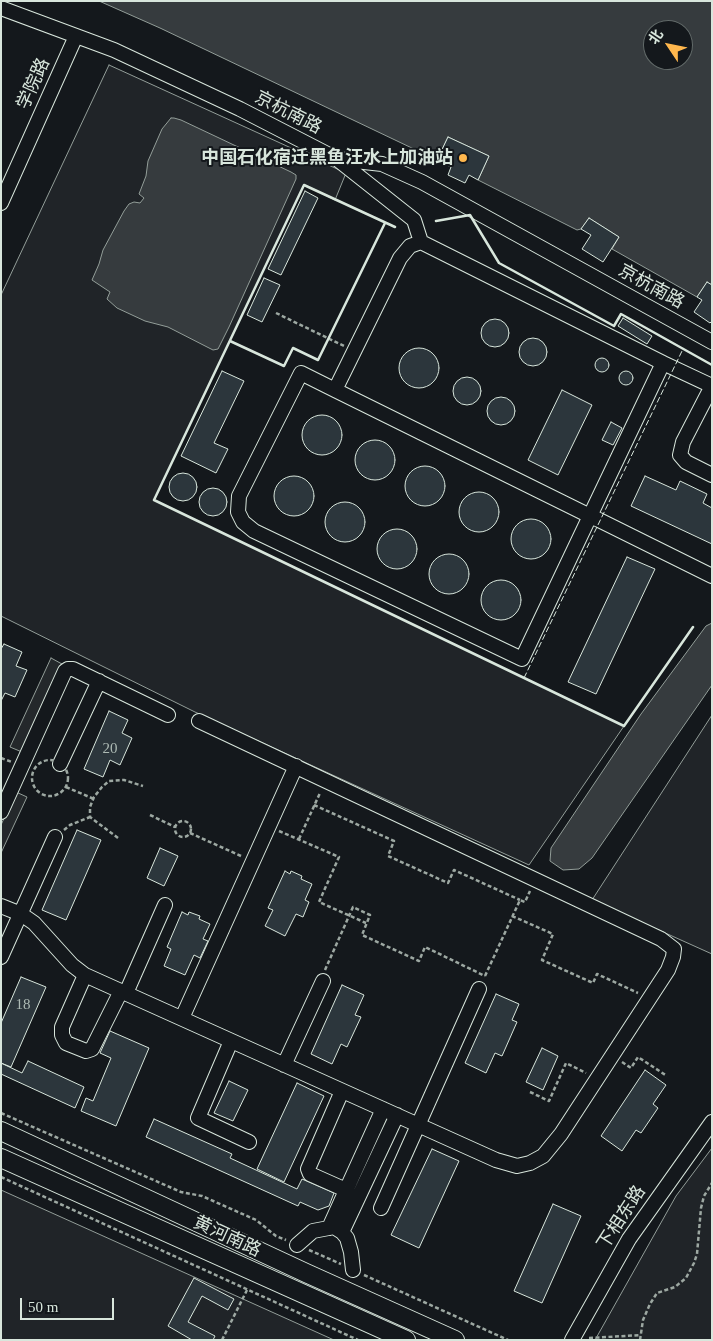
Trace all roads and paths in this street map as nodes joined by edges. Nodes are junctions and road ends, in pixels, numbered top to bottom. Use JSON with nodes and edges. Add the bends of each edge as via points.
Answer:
{"nodes":[{"id":1,"x":1,"y":8,"type":"edge"},
{"id":2,"x":76,"y":36,"type":"junction"},
{"id":3,"x":337,"y":159,"type":"junction"},
{"id":4,"x":1,"y":203,"type":"edge"},
{"id":5,"x":421,"y":242,"type":"junction"},
{"id":6,"x":276,"y":313,"type":"dead end"},
{"id":7,"x":712,"y":342,"type":"edge"},
{"id":8,"x":354,"y":351,"type":"junction"},
{"id":9,"x":663,"y":363,"type":"junction"},
{"id":10,"x":335,"y":390,"type":"junction"},
{"id":11,"x":712,"y":475,"type":"edge"},
{"id":12,"x":590,"y":516,"type":"junction"},
{"id":13,"x":710,"y":572,"type":"edge"},
{"id":14,"x":99,"y":681,"type":"junction"},
{"id":15,"x":168,"y":714,"type":"dead end"},
{"id":16,"x":199,"y":721,"type":"dead end"},
{"id":17,"x":60,"y":764,"type":"junction"},
{"id":18,"x":296,"y":766,"type":"junction"},
{"id":19,"x":326,"y":780,"type":"junction"},
{"id":20,"x":143,"y":786,"type":"dead end"},
{"id":21,"x":66,"y":787,"type":"junction"},
{"id":22,"x":94,"y":799,"type":"junction"},
{"id":23,"x":314,"y":805,"type":"junction"},
{"id":24,"x":1,"y":812,"type":"edge"},
{"id":25,"x":150,"y":815,"type":"dead end"},
{"id":26,"x":90,"y":817,"type":"junction"},
{"id":27,"x":269,"y":826,"type":"junction"},
{"id":28,"x":175,"y":827,"type":"junction"},
{"id":29,"x":190,"y":833,"type":"junction"},
{"id":30,"x":54,"y":837,"type":"joint"},
{"id":31,"x":118,"y":838,"type":"dead end"},
{"id":32,"x":299,"y":839,"type":"junction"},
{"id":33,"x":253,"y":861,"type":"junction"},
{"id":34,"x":535,"y":879,"type":"junction"},
{"id":35,"x":520,"y":900,"type":"junction"},
{"id":36,"x":166,"y":905,"type":"dead end"},
{"id":37,"x":1,"y":906,"type":"edge"},
{"id":38,"x":21,"y":914,"type":"junction"},
{"id":39,"x":349,"y":915,"type":"junction"},
{"id":40,"x":512,"y":916,"type":"junction"},
{"id":41,"x":367,"y":924,"type":"junction"},
{"id":42,"x":1,"y":957,"type":"edge"},
{"id":43,"x":85,"y":975,"type":"junction"},
{"id":44,"x":485,"y":976,"type":"junction"},
{"id":45,"x":323,"y":981,"type":"joint"},
{"id":46,"x":479,"y":989,"type":"joint"},
{"id":47,"x":124,"y":992,"type":"junction"},
{"id":48,"x":649,"y":998,"type":"junction"},
{"id":49,"x":182,"y":1018,"type":"junction"},
{"id":50,"x":231,"y":1040,"type":"junction"},
{"id":51,"x":612,"y":1056,"type":"junction"},
{"id":52,"x":284,"y":1065,"type":"junction"},
{"id":53,"x":667,"y":1076,"type":"dead end"},
{"id":54,"x":597,"y":1078,"type":"junction"},
{"id":55,"x":342,"y":1090,"type":"junction"},
{"id":56,"x":530,"y":1092,"type":"dead end"},
{"id":57,"x":383,"y":1109,"type":"junction"},
{"id":58,"x":1,"y":1113,"type":"edge"},
{"id":59,"x":397,"y":1115,"type":"junction"},
{"id":60,"x":712,"y":1122,"type":"edge"},
{"id":61,"x":418,"y":1125,"type":"junction"},
{"id":62,"x":1,"y":1131,"type":"edge"},
{"id":63,"x":249,"y":1142,"type":"dead end"},
{"id":64,"x":1,"y":1158,"type":"edge"},
{"id":65,"x":1,"y":1177,"type":"edge"},
{"id":66,"x":712,"y":1183,"type":"edge"},
{"id":67,"x":346,"y":1190,"type":"junction"},
{"id":68,"x":381,"y":1208,"type":"dead end"},
{"id":69,"x":336,"y":1230,"type":"junction"},
{"id":70,"x":297,"y":1245,"type":"junction"},
{"id":71,"x":353,"y":1270,"type":"junction"},
{"id":72,"x":248,"y":1290,"type":"junction"},
{"id":73,"x":594,"y":1329,"type":"dead end"},
{"id":74,"x":641,"y":1334,"type":"junction"},
{"id":75,"x":589,"y":1339,"type":"edge"},
{"id":76,"x":222,"y":1340,"type":"edge"},
{"id":77,"x":358,"y":1340,"type":"edge"},
{"id":78,"x":406,"y":1340,"type":"edge"},
{"id":79,"x":455,"y":1340,"type":"edge"},
{"id":80,"x":508,"y":1340,"type":"edge"},
{"id":81,"x":572,"y":1340,"type":"edge"},
{"id":82,"x":640,"y":1340,"type":"edge"}],
"edges":[{"from":1,"to":2,"type":"street","name":"京杭南路"},
{"from":2,"to":3,"type":"street","name":"京杭南路","via":[[114,50],[231,105]]},
{"from":2,"to":4,"type":"street","name":"学院路"},
{"from":3,"to":5,"type":"street","via":[[414,220]]},
{"from":3,"to":7,"type":"street","name":"京杭南路","via":[[382,164],[422,182]]},
{"from":5,"to":8,"type":"street","via":[[410,246],[400,258]]},
{"from":5,"to":9,"type":"street"},
{"from":6,"to":8,"type":"path"},
{"from":8,"to":10,"type":"street"},
{"from":9,"to":11,"type":"street","via":[[712,386],[683,442],[680,455],[686,462]]},
{"from":9,"to":12,"type":"street"},
{"from":10,"to":12,"type":"street"},
{"from":10,"to":12,"type":"street","via":[[301,373],[239,496],[238,512],[243,522],[254,531],[522,659]]},
{"from":12,"to":13,"type":"street"},
{"from":14,"to":15,"type":"street"},
{"from":14,"to":17,"type":"street"},
{"from":14,"to":24,"type":"street","via":[[73,668],[65,671]]},
{"from":16,"to":18,"type":"street"},
{"from":17,"to":21,"type":"path","via":[[66,772]]},
{"from":17,"to":21,"type":"path","via":[[49,761],[38,766],[32,782],[44,796],[56,795]]},
{"from":18,"to":19,"type":"street"},
{"from":18,"to":27,"type":"street"},
{"from":19,"to":23,"type":"path"},
{"from":19,"to":34,"type":"street"},
{"from":20,"to":22,"type":"path","via":[[124,780],[109,781]]},
{"from":21,"to":22,"type":"path"},
{"from":22,"to":26,"type":"path"},
{"from":23,"to":32,"type":"path"},
{"from":23,"to":35,"type":"path","via":[[394,841],[388,856],[405,864],[448,883],[454,870]]},
{"from":25,"to":28,"type":"path"},
{"from":26,"to":30,"type":"path","via":[[70,824]]},
{"from":26,"to":31,"type":"path"},
{"from":27,"to":32,"type":"path"},
{"from":27,"to":33,"type":"street"},
{"from":28,"to":29,"type":"path","via":[[176,834],[181,837]]},
{"from":28,"to":29,"type":"path","via":[[178,822],[186,822],[190,825]]},
{"from":29,"to":33,"type":"path"},
{"from":30,"to":38,"type":"street"},
{"from":32,"to":39,"type":"path","via":[[340,857],[319,902]]},
{"from":33,"to":49,"type":"street"},
{"from":34,"to":35,"type":"path","via":[[525,902]]},
{"from":34,"to":48,"type":"street","via":[[661,939],[674,949],[668,970]]},
{"from":35,"to":40,"type":"path"},
{"from":36,"to":47,"type":"street"},
{"from":37,"to":38,"type":"street"},
{"from":38,"to":42,"type":"street"},
{"from":38,"to":43,"type":"street"},
{"from":39,"to":41,"type":"path"},
{"from":39,"to":41,"type":"path","via":[[353,908],[370,915]]},
{"from":39,"to":45,"type":"path","via":[[321,977]]},
{"from":40,"to":44,"type":"path"},
{"from":40,"to":48,"type":"path","via":[[553,934],[542,960],[593,982],[596,974]]},
{"from":41,"to":44,"type":"path","via":[[362,935],[419,961],[425,947]]},
{"from":43,"to":47,"type":"street"},
{"from":43,"to":47,"type":"street","via":[[62,1027],[62,1035],[72,1045],[86,1051],[92,1049]]},
{"from":44,"to":46,"type":"path"},
{"from":45,"to":52,"type":"street"},
{"from":46,"to":61,"type":"street"},
{"from":47,"to":49,"type":"street"},
{"from":48,"to":51,"type":"street"},
{"from":49,"to":50,"type":"street"},
{"from":50,"to":52,"type":"street"},
{"from":50,"to":63,"type":"street","via":[[198,1118]]},
{"from":51,"to":53,"type":"path","via":[[631,1068],[638,1057]]},
{"from":51,"to":54,"type":"street"},
{"from":52,"to":55,"type":"street"},
{"from":54,"to":56,"type":"path","via":[[566,1063],[548,1101]]},
{"from":54,"to":61,"type":"street","via":[[551,1148],[530,1163],[517,1166],[496,1160]]},
{"from":55,"to":57,"type":"street"},
{"from":55,"to":67,"type":"street","via":[[308,1169],[310,1174]]},
{"from":57,"to":59,"type":"street"},
{"from":57,"to":67,"type":"street"},
{"from":58,"to":70,"type":"path","via":[[181,1192],[202,1196],[256,1220],[276,1236]]},
{"from":59,"to":61,"type":"street"},
{"from":59,"to":69,"type":"street"},
{"from":60,"to":81,"type":"street","name":"下相东路","via":[[629,1239]]},
{"from":61,"to":68,"type":"street"},
{"from":62,"to":79,"type":"main road","name":"黄河南路"},
{"from":64,"to":78,"type":"main road","name":"黄河南路"},
{"from":65,"to":72,"type":"path"},
{"from":66,"to":74,"type":"path","via":[[701,1208],[694,1263],[681,1283],[658,1293],[643,1320]]},
{"from":67,"to":69,"type":"street"},
{"from":69,"to":70,"type":"street","via":[[314,1231]]},
{"from":69,"to":71,"type":"street","via":[[347,1238]]},
{"from":70,"to":71,"type":"path"},
{"from":71,"to":80,"type":"path"},
{"from":72,"to":76,"type":"path"},
{"from":72,"to":77,"type":"path"},
{"from":73,"to":75,"type":"path"},
{"from":74,"to":75,"type":"path"},
{"from":74,"to":82,"type":"path"}]}
